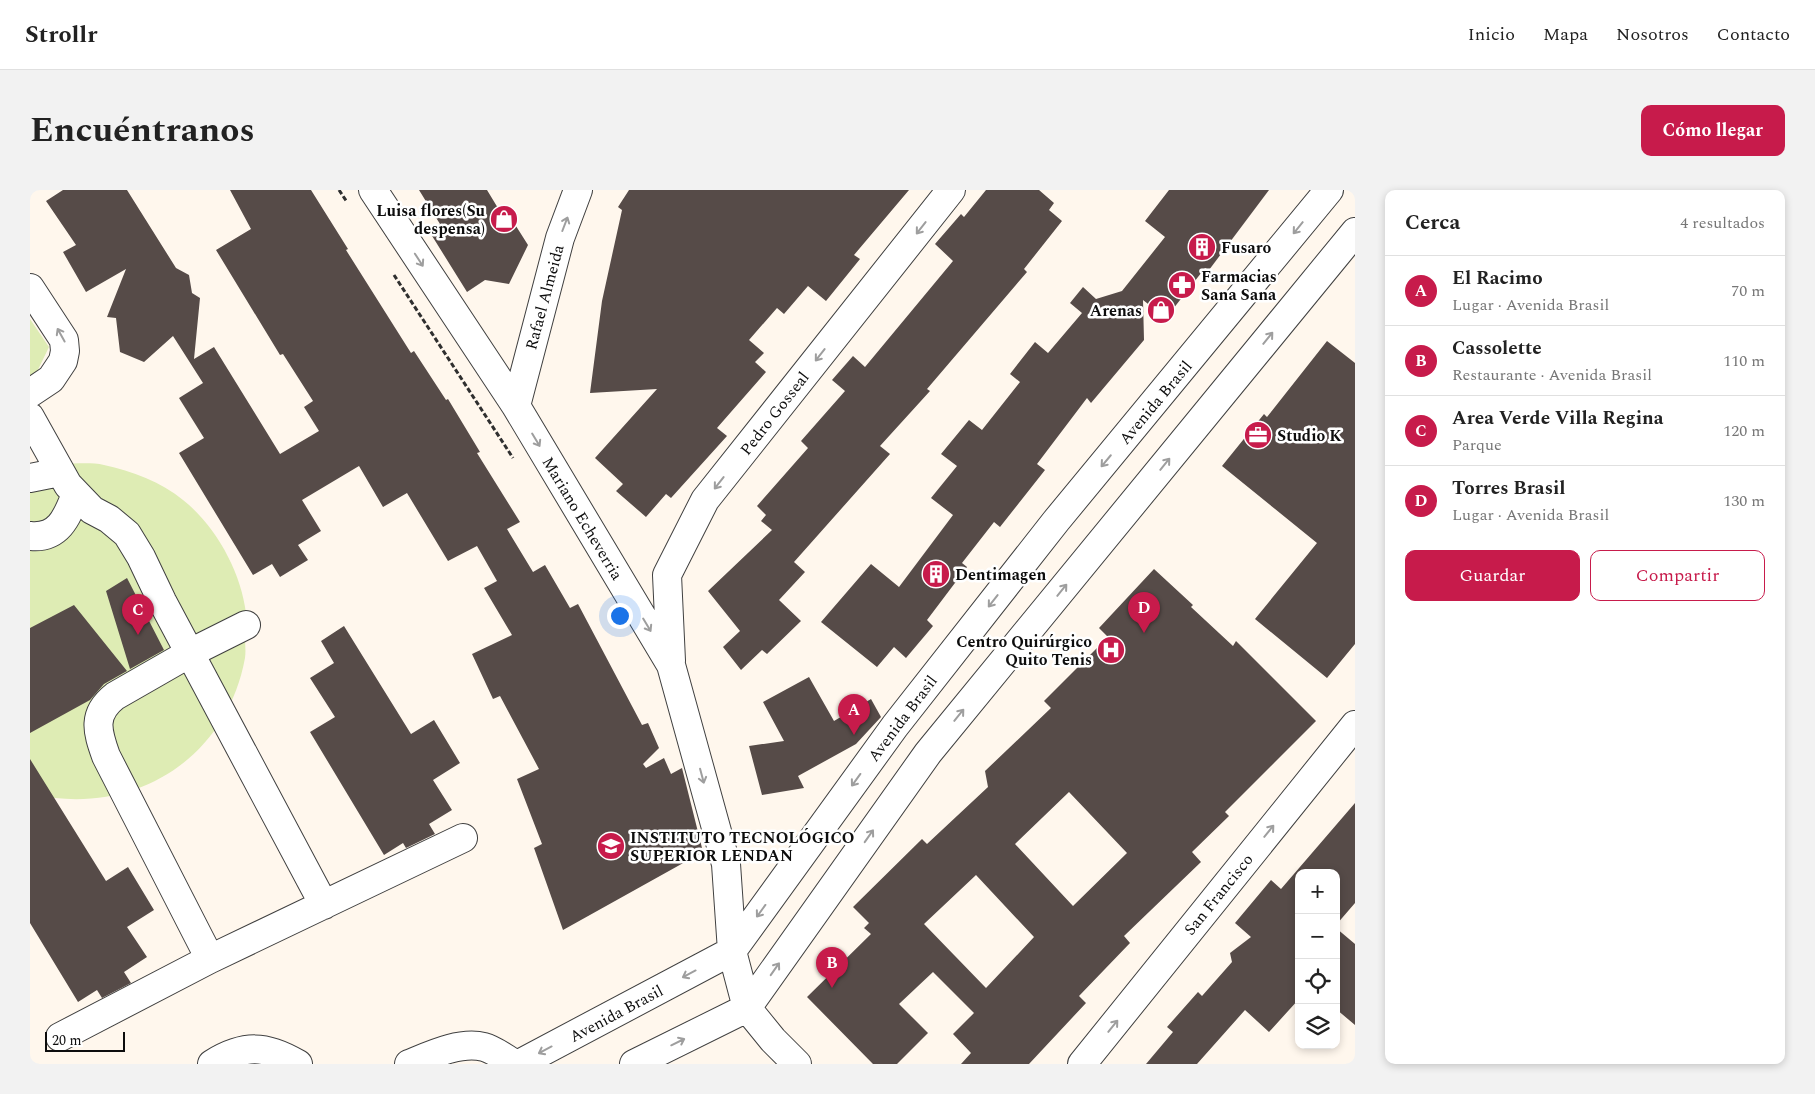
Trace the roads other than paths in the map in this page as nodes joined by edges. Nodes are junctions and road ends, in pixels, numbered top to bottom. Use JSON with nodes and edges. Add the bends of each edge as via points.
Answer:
{"nodes":[{"id":1,"x":373,"y":190,"type":"edge"},
{"id":2,"x":578,"y":190,"type":"edge"},
{"id":3,"x":951,"y":190,"type":"edge"},
{"id":4,"x":1329,"y":190,"type":"edge"},
{"id":5,"x":1355,"y":232,"type":"edge"},
{"id":6,"x":30,"y":288,"type":"edge"},
{"id":7,"x":30,"y":393,"type":"edge"},
{"id":8,"x":516,"y":406,"type":"junction"},
{"id":9,"x":30,"y":417,"type":"edge"},
{"id":10,"x":60,"y":472,"type":"junction"},
{"id":11,"x":30,"y":478,"type":"edge"},
{"id":12,"x":76,"y":494,"type":"junction"},
{"id":13,"x":30,"y":536,"type":"edge"},
{"id":14,"x":246,"y":625,"type":"dead end"},
{"id":15,"x":190,"y":653,"type":"junction"},
{"id":16,"x":671,"y":665,"type":"junction"},
{"id":17,"x":1355,"y":725,"type":"edge"},
{"id":18,"x":463,"y":838,"type":"dead end"},
{"id":19,"x":324,"y":905,"type":"junction"},
{"id":20,"x":732,"y":951,"type":"junction"},
{"id":21,"x":210,"y":960,"type":"junction"},
{"id":22,"x":747,"y":1008,"type":"junction"},
{"id":23,"x":60,"y":1037,"type":"dead end"},
{"id":24,"x":212,"y":1064,"type":"edge"},
{"id":25,"x":298,"y":1064,"type":"edge"},
{"id":26,"x":409,"y":1064,"type":"edge"},
{"id":27,"x":517,"y":1064,"type":"edge"},
{"id":28,"x":634,"y":1064,"type":"edge"},
{"id":29,"x":797,"y":1064,"type":"edge"},
{"id":30,"x":1082,"y":1064,"type":"edge"}],
"edges":[{"from":1,"to":8,"type":"street","name":"Mariano Echeverria","one_way":true},
{"from":8,"to":2,"type":"street","name":"Rafael Almeida","one_way":true,"via":[[560,238]]},
{"from":3,"to":16,"type":"street","name":"Pedro Gosseal","one_way":true,"via":[[705,500],[667,575]]},
{"from":4,"to":20,"type":"street","name":"Avenida Brasil","one_way":true,"via":[[1056,521],[895,726]]},
{"from":22,"to":5,"type":"street","one_way":true,"via":[[928,753]]},
{"from":7,"to":6,"type":"street","one_way":true,"via":[[51,379],[66,351],[64,340]]},
{"from":8,"to":16,"type":"street","name":"Mariano Echeverria","one_way":true},
{"from":9,"to":10,"type":"street"},
{"from":10,"to":11,"type":"street"},
{"from":10,"to":12,"type":"street"},
{"from":12,"to":13,"type":"street","via":[[60,527],[49,534]]},
{"from":12,"to":15,"type":"street","via":[[92,510],[127,534]]},
{"from":14,"to":15,"type":"street"},
{"from":15,"to":19,"type":"street"},
{"from":15,"to":21,"type":"street","via":[[107,702],[99,714],[100,741]]},
{"from":16,"to":20,"type":"street","name":"Mariano Echeverria","one_way":true,"via":[[726,864]]},
{"from":30,"to":17,"type":"street","name":"San Francisco","one_way":true},
{"from":18,"to":19,"type":"street"},
{"from":19,"to":21,"type":"street"},
{"from":20,"to":22,"type":"street","name":"Mariano Echeverria"},
{"from":20,"to":27,"type":"street","name":"Avenida Brasil","one_way":true},
{"from":21,"to":23,"type":"street"},
{"from":28,"to":22,"type":"street","one_way":true},
{"from":22,"to":29,"type":"street","name":"Mariano Echeverria"},
{"from":24,"to":25,"type":"street","via":[[239,1051],[259,1048]]},
{"from":26,"to":27,"type":"street","via":[[466,1045],[485,1048]]}]}
